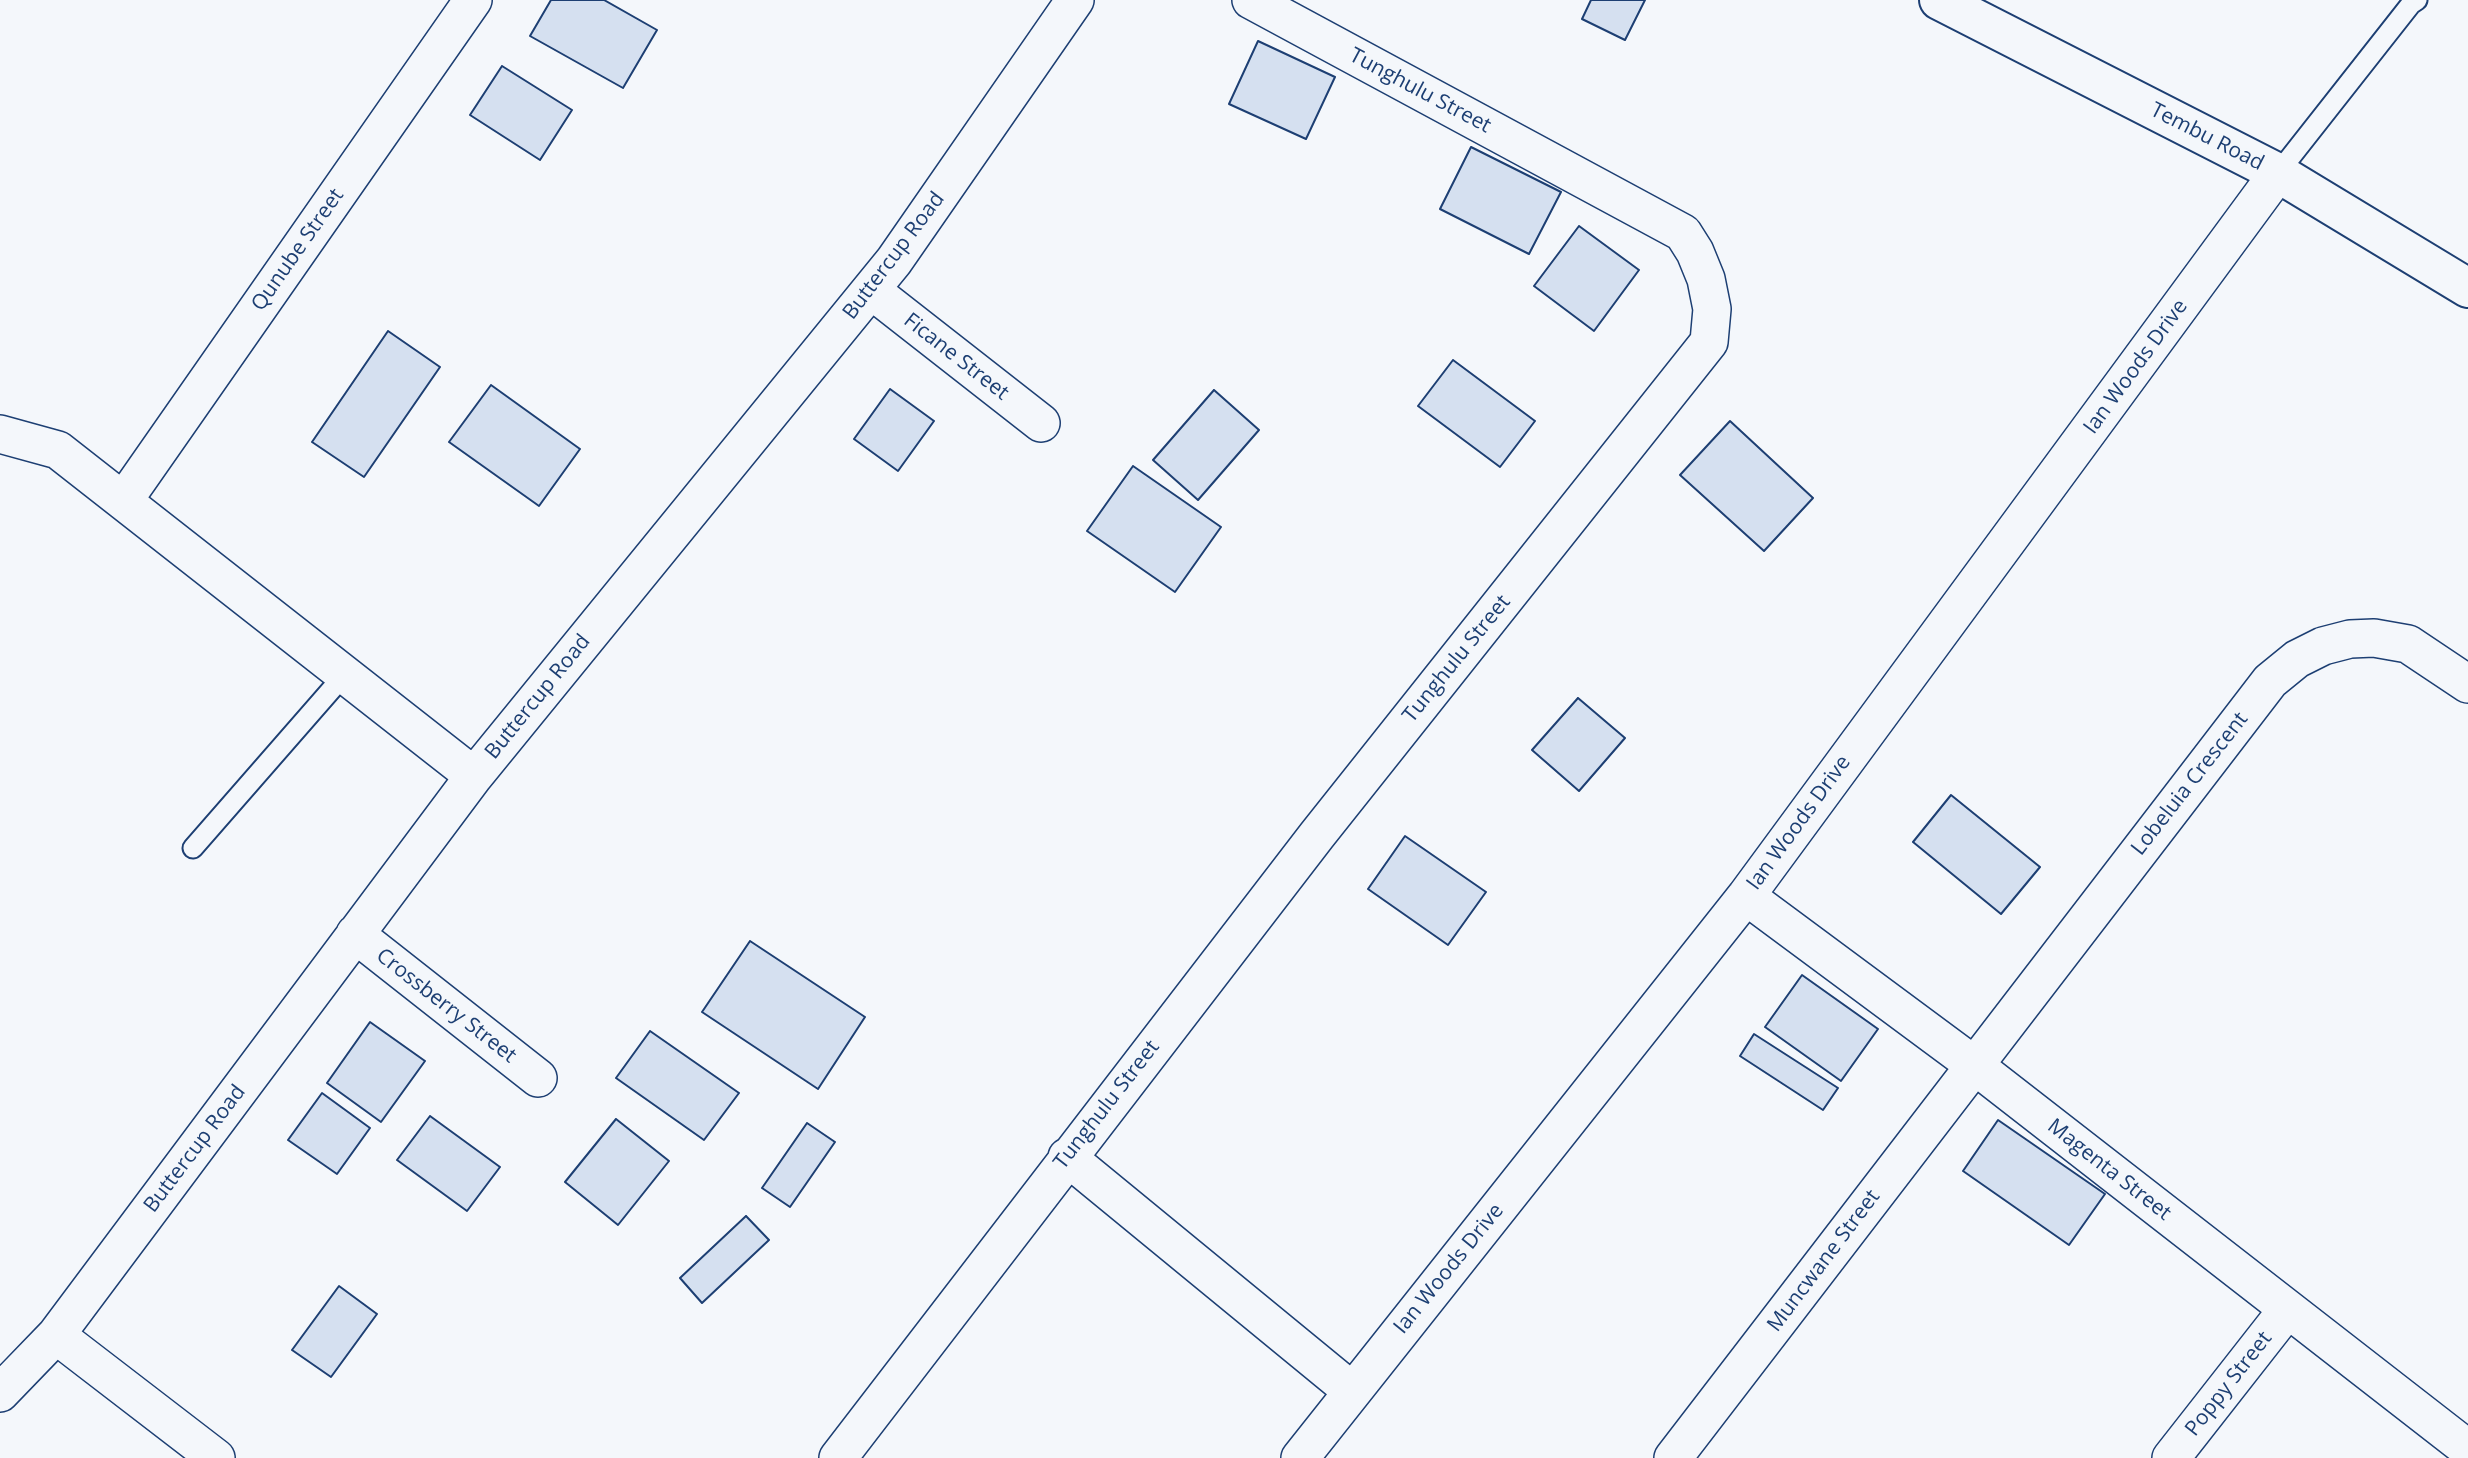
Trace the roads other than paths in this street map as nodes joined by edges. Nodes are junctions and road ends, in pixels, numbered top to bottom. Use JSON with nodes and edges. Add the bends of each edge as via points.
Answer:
{"nodes":[{"id":1,"x":473,"y":0,"type":"edge"},
{"id":2,"x":1074,"y":0,"type":"edge"},
{"id":3,"x":1251,"y":0,"type":"edge"},
{"id":4,"x":1939,"y":0,"type":"edge"},
{"id":5,"x":2412,"y":1,"type":"edge"},
{"id":6,"x":2278,"y":173,"type":"junction"},
{"id":7,"x":2468,"y":288,"type":"edge"},
{"id":8,"x":871,"y":290,"type":"junction"},
{"id":9,"x":1041,"y":424,"type":"dead end"},
{"id":10,"x":0,"y":434,"type":"edge"},
{"id":11,"x":124,"y":500,"type":"junction"},
{"id":12,"x":345,"y":674,"type":"junction"},
{"id":13,"x":2468,"y":684,"type":"edge"},
{"id":14,"x":474,"y":776,"type":"junction"},
{"id":15,"x":193,"y":848,"type":"dead end"},
{"id":16,"x":1746,"y":896,"type":"junction"},
{"id":17,"x":355,"y":934,"type":"junction"},
{"id":18,"x":1975,"y":1065,"type":"junction"},
{"id":19,"x":538,"y":1078,"type":"dead end"},
{"id":20,"x":1067,"y":1157,"type":"junction"},
{"id":21,"x":2287,"y":1310,"type":"junction"},
{"id":22,"x":56,"y":1335,"type":"junction"},
{"id":23,"x":1352,"y":1391,"type":"junction"},
{"id":24,"x":0,"y":1393,"type":"edge"},
{"id":25,"x":2468,"y":1449,"type":"edge"},
{"id":26,"x":216,"y":1458,"type":"edge"},
{"id":27,"x":838,"y":1458,"type":"edge"},
{"id":28,"x":1300,"y":1458,"type":"edge"},
{"id":29,"x":1673,"y":1458,"type":"edge"},
{"id":30,"x":2171,"y":1458,"type":"edge"}],
"edges":[{"from":1,"to":11,"type":"street","name":"Qunube Street"},
{"from":2,"to":8,"type":"street","name":"Buttercup Road"},
{"from":3,"to":20,"type":"street","name":"Tunghulu Street","via":[[1683,233],[1706,279],[1712,309],[1709,342]]},
{"from":4,"to":6,"type":"street","name":"Tembu Road"},
{"from":5,"to":6,"type":"lane"},
{"from":6,"to":7,"type":"street","name":"Tembu Road"},
{"from":6,"to":16,"type":"street","name":"Ian Woods Drive"},
{"from":8,"to":9,"type":"street","name":"Ficane Street"},
{"from":8,"to":14,"type":"street","name":"Buttercup Road"},
{"from":10,"to":11,"type":"street","via":[[58,450]]},
{"from":11,"to":12,"type":"street"},
{"from":12,"to":14,"type":"street"},
{"from":12,"to":15,"type":"lane"},
{"from":13,"to":18,"type":"street","name":"Lobeluia Crescent","via":[[2408,644],[2374,638],[2323,646],[2297,659],[2270,681]]},
{"from":14,"to":17,"type":"street","name":"Buttercup Road"},
{"from":16,"to":18,"type":"street","name":"Magenta Street"},
{"from":16,"to":23,"type":"street","name":"Ian Woods Drive"},
{"from":17,"to":19,"type":"street","name":"Crossberry Street"},
{"from":17,"to":22,"type":"street","name":"Buttercup Road"},
{"from":18,"to":21,"type":"street","name":"Magenta Street"},
{"from":18,"to":29,"type":"street","name":"Muncwane Street"},
{"from":20,"to":23,"type":"street"},
{"from":20,"to":27,"type":"street","name":"Tunghulu Street"},
{"from":21,"to":25,"type":"street","name":"Magenta Street"},
{"from":21,"to":30,"type":"street","name":"Poppy Street"},
{"from":22,"to":24,"type":"street","name":"Buttercup Road"},
{"from":22,"to":26,"type":"street"},
{"from":23,"to":28,"type":"street","name":"Ian Woods Drive"}]}
